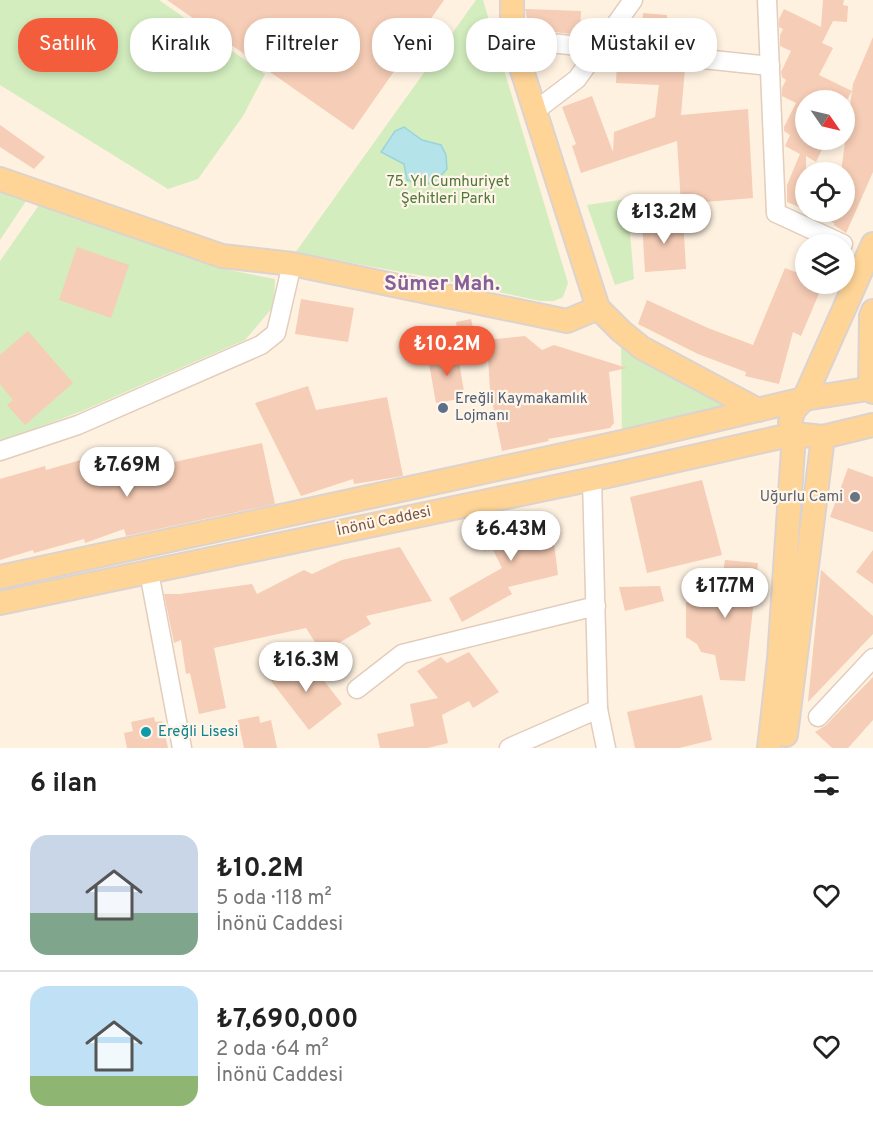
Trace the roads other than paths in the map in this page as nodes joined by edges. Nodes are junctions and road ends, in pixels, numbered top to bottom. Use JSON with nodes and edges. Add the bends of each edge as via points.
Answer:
{"nodes":[{"id":1,"x":512,"y":0,"type":"edge"},
{"id":2,"x":633,"y":0,"type":"edge"},
{"id":3,"x":767,"y":0,"type":"edge"},
{"id":4,"x":512,"y":18,"type":"edge"},
{"id":5,"x":621,"y":18,"type":"edge"},
{"id":6,"x":717,"y":60,"type":"edge"},
{"id":7,"x":770,"y":66,"type":"junction"},
{"id":8,"x":523,"y":72,"type":"edge"},
{"id":9,"x":583,"y":72,"type":"edge"},
{"id":10,"x":535,"y":111,"type":"junction"},
{"id":11,"x":0,"y":179,"type":"edge"},
{"id":12,"x":821,"y":234,"type":"edge"},
{"id":13,"x":855,"y":247,"type":"edge"},
{"id":14,"x":870,"y":250,"type":"edge"},
{"id":15,"x":292,"y":264,"type":"junction"},
{"id":16,"x":598,"y":308,"type":"junction"},
{"id":17,"x":873,"y":311,"type":"edge"},
{"id":18,"x":872,"y":390,"type":"edge"},
{"id":19,"x":804,"y":399,"type":"junction"},
{"id":20,"x":758,"y":411,"type":"junction"},
{"id":21,"x":872,"y":426,"type":"edge"},
{"id":22,"x":794,"y":434,"type":"junction"},
{"id":23,"x":823,"y":437,"type":"junction"},
{"id":24,"x":0,"y":451,"type":"edge"},
{"id":25,"x":592,"y":479,"type":"junction"},
{"id":26,"x":149,"y":572,"type":"junction"},
{"id":27,"x":0,"y":577,"type":"edge"},
{"id":28,"x":0,"y":603,"type":"edge"},
{"id":29,"x":596,"y":606,"type":"junction"},
{"id":30,"x":873,"y":658,"type":"edge"},
{"id":31,"x":357,"y":689,"type":"dead end"},
{"id":32,"x":598,"y":709,"type":"junction"},
{"id":33,"x":818,"y":717,"type":"dead end"},
{"id":34,"x":182,"y":748,"type":"edge"},
{"id":35,"x":509,"y":748,"type":"edge"},
{"id":36,"x":606,"y":748,"type":"edge"},
{"id":37,"x":769,"y":748,"type":"edge"},
{"id":38,"x":785,"y":748,"type":"edge"}],
"edges":[{"from":1,"to":4,"type":"main road"},
{"from":2,"to":5,"type":"street"},
{"from":3,"to":7,"type":"street"},
{"from":6,"to":7,"type":"street"},
{"from":7,"to":12,"type":"street","via":[[776,213]]},
{"from":8,"to":10,"type":"main road"},
{"from":9,"to":10,"type":"street"},
{"from":10,"to":16,"type":"main road"},
{"from":11,"to":15,"type":"main road","via":[[222,256]]},
{"from":13,"to":14,"type":"street"},
{"from":14,"to":19,"type":"main road"},
{"from":15,"to":16,"type":"main road","via":[[567,321]]},
{"from":15,"to":24,"type":"street","via":[[276,333],[261,345],[78,425]]},
{"from":16,"to":20,"type":"main road","via":[[642,348]]},
{"from":17,"to":18,"type":"main road"},
{"from":18,"to":19,"type":"main road"},
{"from":19,"to":20,"type":"main road"},
{"from":19,"to":22,"type":"main road","via":[[790,422]]},
{"from":20,"to":27,"type":"main road"},
{"from":21,"to":23,"type":"main road","name":"İnönü Caddesi"},
{"from":22,"to":23,"type":"main road","name":"İnönü Caddesi"},
{"from":22,"to":25,"type":"main road","name":"İnönü Caddesi"},
{"from":22,"to":37,"type":"main road"},
{"from":23,"to":38,"type":"main road"},
{"from":25,"to":26,"type":"main road","name":"İnönü Caddesi"},
{"from":25,"to":29,"type":"street"},
{"from":26,"to":28,"type":"main road","name":"İnönü Caddesi"},
{"from":26,"to":34,"type":"street"},
{"from":29,"to":31,"type":"street","via":[[402,654]]},
{"from":29,"to":32,"type":"street"},
{"from":30,"to":33,"type":"street"},
{"from":32,"to":35,"type":"street"},
{"from":32,"to":36,"type":"street"}]}
